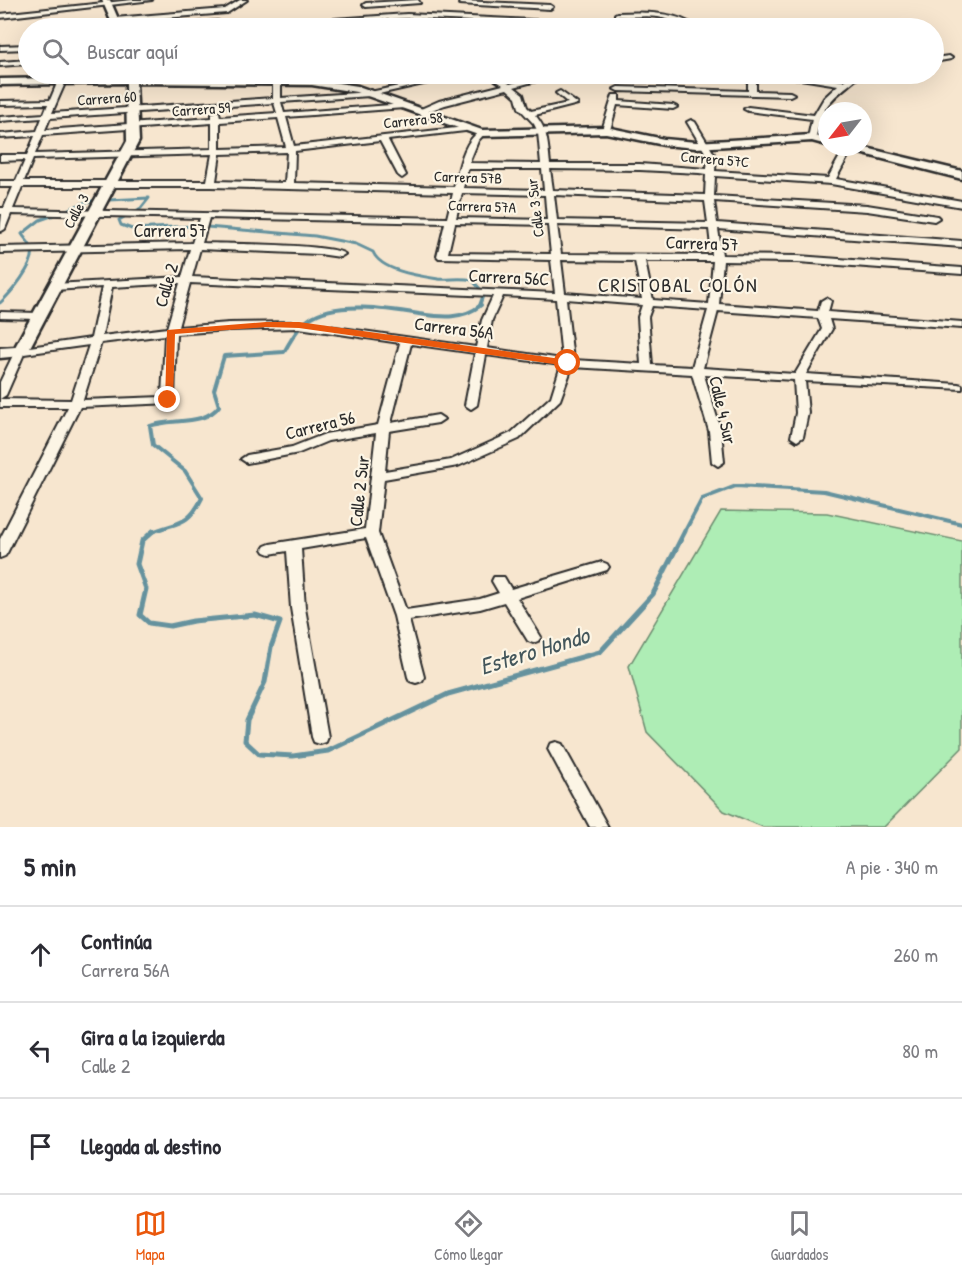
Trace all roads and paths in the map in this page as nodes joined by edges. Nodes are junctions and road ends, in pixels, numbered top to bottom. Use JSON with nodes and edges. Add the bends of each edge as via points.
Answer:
{"nodes":[{"id":1,"x":149,"y":0,"type":"edge"},
{"id":2,"x":244,"y":0,"type":"edge"},
{"id":3,"x":418,"y":1,"type":"edge"},
{"id":4,"x":107,"y":2,"type":"edge"},
{"id":5,"x":462,"y":2,"type":"edge"},
{"id":6,"x":366,"y":5,"type":"dead end"},
{"id":7,"x":550,"y":6,"type":"dead end"},
{"id":8,"x":617,"y":15,"type":"dead end"},
{"id":9,"x":0,"y":16,"type":"edge"},
{"id":10,"x":114,"y":18,"type":"edge"},
{"id":11,"x":167,"y":18,"type":"edge"},
{"id":12,"x":407,"y":18,"type":"edge"},
{"id":13,"x":452,"y":18,"type":"edge"},
{"id":14,"x":668,"y":18,"type":"edge"},
{"id":15,"x":18,"y":47,"type":"edge"},
{"id":16,"x":0,"y":48,"type":"edge"},
{"id":17,"x":949,"y":58,"type":"dead end"},
{"id":18,"x":944,"y":59,"type":"edge"},
{"id":19,"x":18,"y":63,"type":"edge"},
{"id":20,"x":0,"y":64,"type":"edge"},
{"id":21,"x":0,"y":82,"type":"edge"},
{"id":22,"x":18,"y":82,"type":"edge"},
{"id":23,"x":61,"y":84,"type":"edge"},
{"id":24,"x":130,"y":84,"type":"edge"},
{"id":25,"x":277,"y":84,"type":"edge"},
{"id":26,"x":338,"y":84,"type":"edge"},
{"id":27,"x":417,"y":84,"type":"edge"},
{"id":28,"x":515,"y":84,"type":"edge"},
{"id":29,"x":608,"y":84,"type":"edge"},
{"id":30,"x":620,"y":84,"type":"edge"},
{"id":31,"x":752,"y":84,"type":"edge"},
{"id":32,"x":842,"y":84,"type":"edge"},
{"id":33,"x":617,"y":85,"type":"junction"},
{"id":34,"x":506,"y":86,"type":"junction"},
{"id":35,"x":752,"y":91,"type":"junction"},
{"id":36,"x":560,"y":93,"type":"dead end"},
{"id":37,"x":370,"y":94,"type":"junction"},
{"id":38,"x":790,"y":94,"type":"dead end"},
{"id":39,"x":277,"y":100,"type":"junction"},
{"id":40,"x":53,"y":102,"type":"junction"},
{"id":41,"x":0,"y":103,"type":"edge"},
{"id":42,"x":615,"y":103,"type":"junction"},
{"id":43,"x":215,"y":104,"type":"junction"},
{"id":44,"x":404,"y":106,"type":"junction"},
{"id":45,"x":673,"y":107,"type":"dead end"},
{"id":46,"x":748,"y":109,"type":"dead end"},
{"id":47,"x":132,"y":110,"type":"junction"},
{"id":48,"x":418,"y":112,"type":"junction"},
{"id":49,"x":530,"y":114,"type":"junction"},
{"id":50,"x":47,"y":116,"type":"junction"},
{"id":51,"x":282,"y":117,"type":"junction"},
{"id":52,"x":815,"y":117,"type":"junction"},
{"id":53,"x":0,"y":118,"type":"edge"},
{"id":54,"x":217,"y":122,"type":"junction"},
{"id":55,"x":691,"y":122,"type":"dead end"},
{"id":56,"x":133,"y":128,"type":"junction"},
{"id":57,"x":465,"y":129,"type":"junction"},
{"id":58,"x":606,"y":130,"type":"junction"},
{"id":59,"x":542,"y":132,"type":"junction"},
{"id":60,"x":481,"y":133,"type":"junction"},
{"id":61,"x":40,"y":134,"type":"junction"},
{"id":62,"x":0,"y":136,"type":"edge"},
{"id":63,"x":382,"y":138,"type":"junction"},
{"id":64,"x":812,"y":138,"type":"junction"},
{"id":65,"x":818,"y":139,"type":"edge"},
{"id":66,"x":706,"y":145,"type":"junction"},
{"id":67,"x":291,"y":149,"type":"junction"},
{"id":68,"x":127,"y":152,"type":"junction"},
{"id":69,"x":216,"y":152,"type":"junction"},
{"id":70,"x":872,"y":153,"type":"edge"},
{"id":71,"x":844,"y":156,"type":"edge"},
{"id":72,"x":30,"y":157,"type":"junction"},
{"id":73,"x":0,"y":158,"type":"edge"},
{"id":74,"x":464,"y":166,"type":"junction"},
{"id":75,"x":546,"y":167,"type":"junction"},
{"id":76,"x":712,"y":173,"type":"junction"},
{"id":77,"x":402,"y":175,"type":"dead end"},
{"id":78,"x":962,"y":175,"type":"edge"},
{"id":79,"x":831,"y":181,"type":"junction"},
{"id":80,"x":0,"y":184,"type":"edge"},
{"id":81,"x":19,"y":184,"type":"junction"},
{"id":82,"x":211,"y":184,"type":"junction"},
{"id":83,"x":109,"y":185,"type":"junction"},
{"id":84,"x":861,"y":186,"type":"junction"},
{"id":85,"x":289,"y":187,"type":"junction"},
{"id":86,"x":459,"y":191,"type":"junction"},
{"id":87,"x":549,"y":193,"type":"junction"},
{"id":88,"x":710,"y":199,"type":"junction"},
{"id":89,"x":962,"y":204,"type":"edge"},
{"id":90,"x":867,"y":208,"type":"junction"},
{"id":91,"x":4,"y":211,"type":"edge"},
{"id":92,"x":94,"y":213,"type":"junction"},
{"id":93,"x":934,"y":218,"type":"dead end"},
{"id":94,"x":452,"y":220,"type":"junction"},
{"id":95,"x":203,"y":223,"type":"junction"},
{"id":96,"x":552,"y":223,"type":"junction"},
{"id":97,"x":714,"y":226,"type":"junction"},
{"id":98,"x":0,"y":229,"type":"edge"},
{"id":99,"x":962,"y":244,"type":"edge"},
{"id":100,"x":195,"y":246,"type":"junction"},
{"id":101,"x":76,"y":247,"type":"junction"},
{"id":102,"x":0,"y":250,"type":"edge"},
{"id":103,"x":340,"y":254,"type":"dead end"},
{"id":104,"x":639,"y":257,"type":"junction"},
{"id":105,"x":556,"y":258,"type":"junction"},
{"id":106,"x":718,"y":260,"type":"junction"},
{"id":107,"x":962,"y":271,"type":"edge"},
{"id":108,"x":184,"y":280,"type":"junction"},
{"id":109,"x":108,"y":284,"type":"junction"},
{"id":110,"x":54,"y":287,"type":"junction"},
{"id":111,"x":499,"y":293,"type":"junction"},
{"id":112,"x":561,"y":296,"type":"junction"},
{"id":113,"x":826,"y":301,"type":"dead end"},
{"id":114,"x":648,"y":302,"type":"junction"},
{"id":115,"x":714,"y":307,"type":"junction"},
{"id":116,"x":0,"y":315,"type":"edge"},
{"id":117,"x":822,"y":315,"type":"junction"},
{"id":118,"x":38,"y":316,"type":"junction"},
{"id":119,"x":962,"y":325,"type":"edge"},
{"id":120,"x":171,"y":332,"type":"junction"},
{"id":121,"x":96,"y":340,"type":"junction"},
{"id":122,"x":406,"y":341,"type":"junction"},
{"id":123,"x":483,"y":349,"type":"junction"},
{"id":124,"x":20,"y":351,"type":"junction"},
{"id":125,"x":0,"y":352,"type":"edge"},
{"id":126,"x":568,"y":363,"type":"junction"},
{"id":127,"x":647,"y":369,"type":"junction"},
{"id":128,"x":697,"y":370,"type":"junction"},
{"id":129,"x":799,"y":376,"type":"junction"},
{"id":130,"x":958,"y":387,"type":"dead end"},
{"id":131,"x":0,"y":395,"type":"edge"},
{"id":132,"x":0,"y":403,"type":"edge"},
{"id":133,"x":76,"y":404,"type":"junction"},
{"id":134,"x":471,"y":405,"type":"dead end"},
{"id":135,"x":438,"y":419,"type":"dead end"},
{"id":136,"x":383,"y":429,"type":"junction"},
{"id":137,"x":797,"y":437,"type":"dead end"},
{"id":138,"x":247,"y":459,"type":"dead end"},
{"id":139,"x":718,"y":462,"type":"dead end"},
{"id":140,"x":379,"y":476,"type":"junction"},
{"id":141,"x":371,"y":533,"type":"junction"},
{"id":142,"x":294,"y":545,"type":"junction"},
{"id":143,"x":270,"y":549,"type":"dead end"},
{"id":144,"x":0,"y":553,"type":"edge"},
{"id":145,"x":602,"y":567,"type":"dead end"},
{"id":146,"x":499,"y":581,"type":"dead end"},
{"id":147,"x":507,"y":596,"type":"junction"},
{"id":148,"x":400,"y":616,"type":"junction"},
{"id":149,"x":533,"y":637,"type":"dead end"},
{"id":150,"x":416,"y":677,"type":"dead end"},
{"id":151,"x":320,"y":737,"type":"dead end"},
{"id":152,"x":556,"y":749,"type":"dead end"},
{"id":153,"x":599,"y":827,"type":"edge"}],
"edges":[{"from":1,"to":4,"type":"street"},
{"from":2,"to":11,"type":"street","via":[[227,11]]},
{"from":3,"to":6,"type":"street"},
{"from":3,"to":12,"type":"street"},
{"from":4,"to":9,"type":"street"},
{"from":4,"to":10,"type":"street"},
{"from":5,"to":7,"type":"street"},
{"from":5,"to":13,"type":"street"},
{"from":8,"to":14,"type":"street","via":[[651,14]]},
{"from":15,"to":16,"type":"street"},
{"from":17,"to":18,"type":"street"},
{"from":19,"to":20,"type":"street"},
{"from":21,"to":22,"type":"street"},
{"from":23,"to":40,"type":"street"},
{"from":24,"to":47,"type":"street","name":"Calle 3"},
{"from":25,"to":39,"type":"street"},
{"from":26,"to":37,"type":"street"},
{"from":27,"to":37,"type":"street","name":"Carrera 60"},
{"from":28,"to":34,"type":"street"},
{"from":29,"to":33,"type":"street"},
{"from":30,"to":33,"type":"street"},
{"from":31,"to":35,"type":"street"},
{"from":32,"to":52,"type":"street"},
{"from":33,"to":35,"type":"street"},
{"from":33,"to":42,"type":"street"},
{"from":34,"to":48,"type":"street"},
{"from":34,"to":49,"type":"street","name":"Calle 3 Sur","via":[[520,96],[523,108]]},
{"from":35,"to":38,"type":"street"},
{"from":36,"to":49,"type":"street","via":[[574,104]]},
{"from":37,"to":39,"type":"street","name":"Carrera 60"},
{"from":37,"to":44,"type":"street"},
{"from":39,"to":43,"type":"street","name":"Carrera 60"},
{"from":39,"to":51,"type":"street"},
{"from":40,"to":41,"type":"street"},
{"from":40,"to":50,"type":"street"},
{"from":42,"to":45,"type":"street"},
{"from":42,"to":58,"type":"street"},
{"from":43,"to":47,"type":"street","name":"Carrera 60"},
{"from":43,"to":54,"type":"street"},
{"from":44,"to":48,"type":"street"},
{"from":44,"to":51,"type":"street","name":"Carrera 59"},
{"from":46,"to":52,"type":"street"},
{"from":47,"to":50,"type":"street","name":"Carrera 60"},
{"from":47,"to":56,"type":"street","name":"Calle 3"},
{"from":48,"to":57,"type":"street"},
{"from":49,"to":59,"type":"street","name":"Calle 3 Sur"},
{"from":50,"to":53,"type":"street","name":"Carrera 60"},
{"from":50,"to":61,"type":"street"},
{"from":51,"to":54,"type":"street","name":"Carrera 59"},
{"from":51,"to":67,"type":"street"},
{"from":52,"to":64,"type":"street"},
{"from":54,"to":56,"type":"street","name":"Carrera 59"},
{"from":54,"to":69,"type":"street"},
{"from":55,"to":66,"type":"street","name":"Calle 4 Sur"},
{"from":56,"to":61,"type":"street","name":"Carrera 59"},
{"from":56,"to":68,"type":"street","name":"Calle 3","via":[[133,141]]},
{"from":57,"to":60,"type":"street","name":"Carrera 58"},
{"from":57,"to":63,"type":"street","name":"Carrera 58"},
{"from":58,"to":59,"type":"street","name":"Carrera 58"},
{"from":58,"to":66,"type":"street","name":"Carrera 58","via":[[664,142]]},
{"from":59,"to":60,"type":"street","name":"Carrera 58"},
{"from":59,"to":75,"type":"street","name":"Calle 3 Sur"},
{"from":60,"to":74,"type":"street","via":[[474,140]]},
{"from":61,"to":62,"type":"street","name":"Carrera 59"},
{"from":61,"to":72,"type":"street"},
{"from":63,"to":67,"type":"street","name":"Carrera 58"},
{"from":63,"to":77,"type":"street"},
{"from":64,"to":65,"type":"street","name":"Carrera 58"},
{"from":64,"to":66,"type":"street","name":"Carrera 58"},
{"from":66,"to":76,"type":"street","name":"Calle 4 Sur","via":[[712,157]]},
{"from":67,"to":69,"type":"street","name":"Carrera 58"},
{"from":67,"to":85,"type":"street"},
{"from":68,"to":69,"type":"street","name":"Carrera 58"},
{"from":68,"to":72,"type":"street","name":"Carrera 58"},
{"from":68,"to":83,"type":"street","name":"Calle 3"},
{"from":69,"to":82,"type":"street"},
{"from":70,"to":78,"type":"street"},
{"from":71,"to":79,"type":"street"},
{"from":72,"to":73,"type":"street","name":"Carrera 58"},
{"from":72,"to":81,"type":"street"},
{"from":74,"to":75,"type":"street","name":"Carrera 57C"},
{"from":74,"to":86,"type":"street"},
{"from":75,"to":76,"type":"street","name":"Carrera 57C","via":[[640,167]]},
{"from":75,"to":87,"type":"street","name":"Calle 3 Sur"},
{"from":76,"to":79,"type":"street","name":"Carrera 57C"},
{"from":76,"to":88,"type":"street","name":"Calle 4 Sur"},
{"from":79,"to":84,"type":"street","name":"Carrera 57C"},
{"from":80,"to":81,"type":"street","name":"Carrera 57B"},
{"from":81,"to":83,"type":"street","name":"Carrera 57B"},
{"from":81,"to":91,"type":"street"},
{"from":82,"to":83,"type":"street","name":"Carrera 57B"},
{"from":82,"to":85,"type":"street","name":"Carrera 57B"},
{"from":83,"to":92,"type":"street","name":"Calle 3"},
{"from":84,"to":89,"type":"street","name":"Carrera 57C"},
{"from":84,"to":90,"type":"street"},
{"from":85,"to":86,"type":"street","name":"Carrera 57B"},
{"from":86,"to":87,"type":"street","name":"Carrera 57B"},
{"from":86,"to":94,"type":"street"},
{"from":87,"to":88,"type":"street","name":"Carrera 57B"},
{"from":87,"to":96,"type":"street","name":"Calle 3 Sur"},
{"from":88,"to":90,"type":"street","name":"Carrera 57B"},
{"from":88,"to":97,"type":"street","name":"Calle 4 Sur"},
{"from":90,"to":93,"type":"street","name":"Carrera 57B"},
{"from":91,"to":92,"type":"street","name":"Carrera 57A"},
{"from":91,"to":98,"type":"street"},
{"from":92,"to":95,"type":"street","name":"Carrera 57A"},
{"from":92,"to":101,"type":"street","name":"Calle 3"},
{"from":94,"to":95,"type":"street","name":"Carrera 57A"},
{"from":94,"to":96,"type":"street","name":"Carrera 57A"},
{"from":94,"to":105,"type":"street","name":"Carrera 57","via":[[441,256]]},
{"from":95,"to":100,"type":"street","name":"Calle 2"},
{"from":96,"to":97,"type":"street","name":"Carrera 57A"},
{"from":96,"to":105,"type":"street","name":"Calle 3 Sur"},
{"from":97,"to":99,"type":"street","name":"Carrera 57A"},
{"from":97,"to":106,"type":"street","name":"Calle 4 Sur"},
{"from":100,"to":101,"type":"street","name":"Carrera 57"},
{"from":100,"to":103,"type":"street","name":"Carrera 57"},
{"from":100,"to":108,"type":"street","name":"Calle 2"},
{"from":101,"to":102,"type":"street","name":"Carrera 57"},
{"from":101,"to":110,"type":"street","name":"Calle 3"},
{"from":104,"to":105,"type":"street","name":"Carrera 57"},
{"from":104,"to":106,"type":"street","name":"Carrera 57"},
{"from":104,"to":114,"type":"street"},
{"from":105,"to":112,"type":"street","name":"Calle 3 Sur"},
{"from":106,"to":107,"type":"street","name":"Carrera 57","via":[[817,260]]},
{"from":106,"to":115,"type":"street","name":"Calle 4 Sur"},
{"from":108,"to":109,"type":"street","name":"Carrera 56C"},
{"from":108,"to":111,"type":"street","name":"Carrera 56C"},
{"from":108,"to":120,"type":"street","name":"Calle 2"},
{"from":109,"to":110,"type":"street","name":"Carrera 56C"},
{"from":109,"to":121,"type":"street"},
{"from":110,"to":118,"type":"street","name":"Calle 3"},
{"from":111,"to":112,"type":"street","name":"Carrera 56C"},
{"from":111,"to":123,"type":"street","via":[[487,321]]},
{"from":112,"to":114,"type":"street","name":"Carrera 56C"},
{"from":112,"to":126,"type":"street","name":"Calle 3 Sur"},
{"from":113,"to":117,"type":"street"},
{"from":114,"to":115,"type":"street","name":"Carrera 56C"},
{"from":114,"to":127,"type":"street","via":[[644,317]]},
{"from":115,"to":117,"type":"street","name":"Carrera 56C"},
{"from":115,"to":128,"type":"street","name":"Calle 4 Sur"},
{"from":116,"to":118,"type":"street"},
{"from":117,"to":119,"type":"street","name":"Carrera 56C"},
{"from":117,"to":129,"type":"street","via":[[826,329]]},
{"from":118,"to":124,"type":"street","name":"Calle 3"},
{"from":120,"to":121,"type":"street","name":"Carrera 56A"},
{"from":120,"to":122,"type":"street","name":"Carrera 56A","via":[[299,325]]},
{"from":120,"to":133,"type":"street","name":"Calle 2","via":[[168,400]]},
{"from":121,"to":124,"type":"street","name":"Carrera 56A"},
{"from":121,"to":133,"type":"street"},
{"from":122,"to":123,"type":"street","name":"Carrera 56A"},
{"from":122,"to":136,"type":"street","name":"Calle 2 Sur"},
{"from":123,"to":126,"type":"street","name":"Carrera 56A"},
{"from":123,"to":134,"type":"street"},
{"from":124,"to":125,"type":"street"},
{"from":124,"to":131,"type":"street"},
{"from":126,"to":127,"type":"street","name":"Carrera 56A"},
{"from":126,"to":140,"type":"street","via":[[556,398],[515,436],[454,463]]},
{"from":127,"to":128,"type":"street","name":"Carrera 56A"},
{"from":128,"to":129,"type":"street","name":"Carrera 56A","via":[[741,376]]},
{"from":128,"to":139,"type":"street","name":"Calle 4 Sur","via":[[715,431]]},
{"from":129,"to":130,"type":"street","name":"Carrera 56A"},
{"from":129,"to":137,"type":"street","via":[[802,413]]},
{"from":132,"to":133,"type":"street"},
{"from":133,"to":144,"type":"street"},
{"from":135,"to":136,"type":"street","name":"Carrera 56"},
{"from":136,"to":138,"type":"street","name":"Carrera 56","via":[[325,438],[295,450]]},
{"from":136,"to":140,"type":"street","name":"Calle 2 Sur"},
{"from":140,"to":141,"type":"street","name":"Calle 2 Sur"},
{"from":141,"to":142,"type":"street"},
{"from":141,"to":148,"type":"street","name":"Calle 2 Sur"},
{"from":142,"to":143,"type":"street"},
{"from":142,"to":151,"type":"street","via":[[298,608]]},
{"from":145,"to":147,"type":"street"},
{"from":146,"to":147,"type":"street"},
{"from":147,"to":148,"type":"street"},
{"from":147,"to":149,"type":"street"},
{"from":148,"to":150,"type":"street","name":"Calle 2 Sur"},
{"from":152,"to":153,"type":"street"}]}
